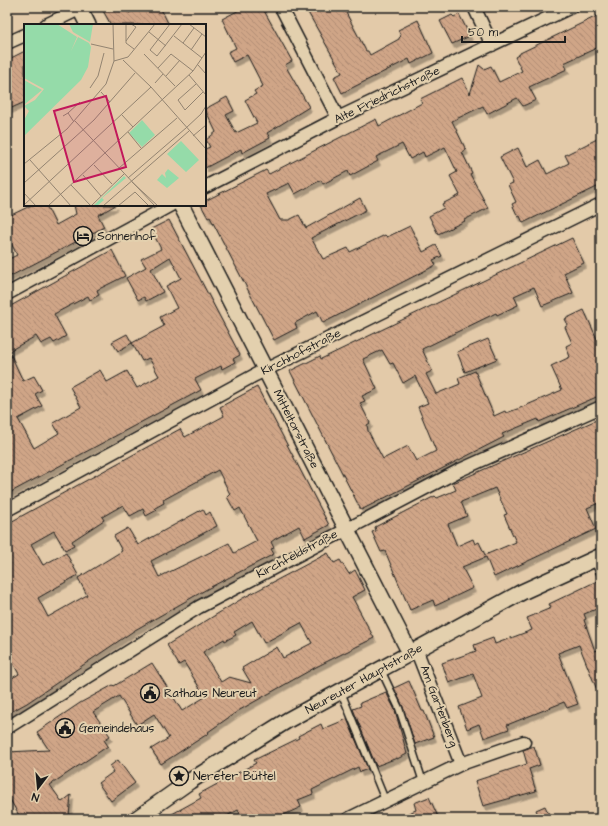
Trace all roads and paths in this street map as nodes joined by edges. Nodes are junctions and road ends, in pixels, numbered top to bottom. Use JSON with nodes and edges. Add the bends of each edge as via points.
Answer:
{"nodes":[{"id":1,"x":281,"y":7,"type":"edge"},
{"id":2,"x":474,"y":7,"type":"edge"},
{"id":3,"x":571,"y":7,"type":"edge"},
{"id":4,"x":79,"y":8,"type":"edge"},
{"id":5,"x":48,"y":24,"type":"edge"},
{"id":6,"x":87,"y":24,"type":"edge"},
{"id":7,"x":24,"y":35,"type":"edge"},
{"id":8,"x":7,"y":43,"type":"edge"},
{"id":9,"x":492,"y":45,"type":"junction"},
{"id":10,"x":338,"y":118,"type":"junction"},
{"id":11,"x":206,"y":186,"type":"edge"},
{"id":12,"x":601,"y":204,"type":"edge"},
{"id":13,"x":169,"y":206,"type":"edge"},
{"id":14,"x":182,"y":206,"type":"edge"},
{"id":15,"x":7,"y":294,"type":"edge"},
{"id":16,"x":266,"y":370,"type":"junction"},
{"id":17,"x":601,"y":407,"type":"edge"},
{"id":18,"x":7,"y":510,"type":"edge"},
{"id":19,"x":347,"y":528,"type":"junction"},
{"id":20,"x":597,"y":557,"type":"edge"},
{"id":21,"x":601,"y":575,"type":"edge"},
{"id":22,"x":413,"y":651,"type":"junction"},
{"id":23,"x":381,"y":668,"type":"junction"},
{"id":24,"x":341,"y":691,"type":"junction"},
{"id":25,"x":7,"y":728,"type":"edge"},
{"id":26,"x":524,"y":742,"type":"dead end"},
{"id":27,"x":461,"y":764,"type":"junction"},
{"id":28,"x":423,"y":782,"type":"junction"},
{"id":29,"x":385,"y":800,"type":"junction"},
{"id":30,"x":136,"y":819,"type":"edge"},
{"id":31,"x":348,"y":819,"type":"edge"}],
"edges":[{"from":1,"to":10,"type":"street"},
{"from":2,"to":9,"type":"street"},
{"from":3,"to":9,"type":"street","name":"Alte Friedrichstraße"},
{"from":4,"to":5,"type":"street"},
{"from":4,"to":6,"type":"street"},
{"from":7,"to":8,"type":"street"},
{"from":9,"to":10,"type":"street","name":"Alte Friedrichstraße"},
{"from":10,"to":11,"type":"street","name":"Alte Friedrichstraße"},
{"from":12,"to":16,"type":"street","name":"Kirchhofstraße"},
{"from":13,"to":15,"type":"street"},
{"from":14,"to":16,"type":"street","name":"Mitteltorstraße"},
{"from":16,"to":18,"type":"street","name":"Kirchhofstraße"},
{"from":16,"to":19,"type":"street","name":"Mitteltorstraße"},
{"from":17,"to":19,"type":"street","name":"Kirchfeldstraße","via":[[490,455]]},
{"from":19,"to":22,"type":"street","name":"Mitteltorstraße"},
{"from":19,"to":25,"type":"street","name":"Kirchfeldstraße","via":[[173,622]]},
{"from":20,"to":21,"type":"lane"},
{"from":20,"to":22,"type":"street","name":"Neureuter Hauptstraße","via":[[522,592]]},
{"from":22,"to":23,"type":"street","name":"Neureuter Hauptstraße"},
{"from":22,"to":27,"type":"street","name":"Am Gartenberg"},
{"from":23,"to":24,"type":"street","name":"Neureuter Hauptstraße"},
{"from":23,"to":28,"type":"lane","via":[[399,708]]},
{"from":24,"to":29,"type":"lane"},
{"from":24,"to":30,"type":"street","name":"Neureuter Hauptstraße","via":[[288,720]]},
{"from":26,"to":27,"type":"street"},
{"from":27,"to":28,"type":"street"},
{"from":28,"to":29,"type":"street"},
{"from":29,"to":31,"type":"street"}]}
